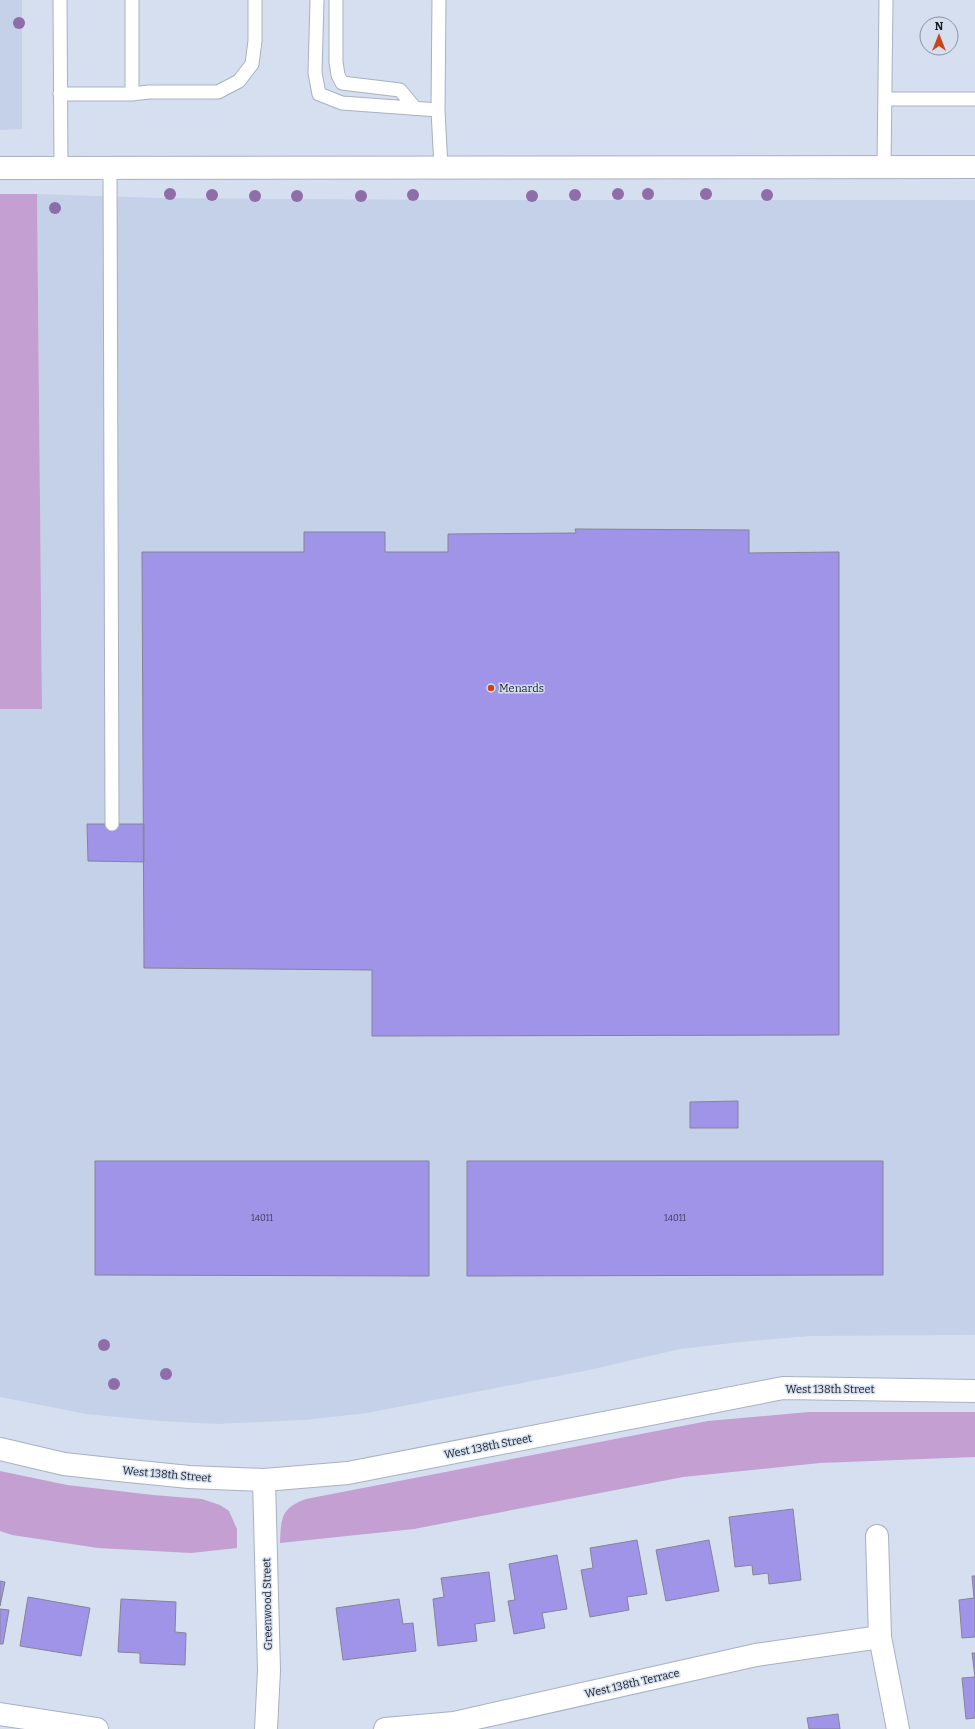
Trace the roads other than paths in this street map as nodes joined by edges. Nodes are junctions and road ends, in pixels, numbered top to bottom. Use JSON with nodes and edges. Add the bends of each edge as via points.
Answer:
{"nodes":[{"id":1,"x":60,"y":0,"type":"edge"},
{"id":2,"x":132,"y":0,"type":"edge"},
{"id":3,"x":254,"y":0,"type":"edge"},
{"id":4,"x":317,"y":0,"type":"edge"},
{"id":5,"x":336,"y":0,"type":"edge"},
{"id":6,"x":439,"y":0,"type":"edge"},
{"id":7,"x":886,"y":0,"type":"edge"},
{"id":8,"x":60,"y":94,"type":"junction"},
{"id":9,"x":132,"y":94,"type":"junction"},
{"id":10,"x":885,"y":99,"type":"junction"},
{"id":11,"x":975,"y":99,"type":"edge"},
{"id":12,"x":415,"y":108,"type":"junction"},
{"id":13,"x":438,"y":110,"type":"junction"},
{"id":14,"x":884,"y":167,"type":"junction"},
{"id":15,"x":975,"y":167,"type":"edge"},
{"id":16,"x":0,"y":168,"type":"edge"},
{"id":17,"x":61,"y":168,"type":"junction"},
{"id":18,"x":110,"y":168,"type":"junction"},
{"id":19,"x":441,"y":168,"type":"junction"},
{"id":20,"x":112,"y":824,"type":"dead end"},
{"id":21,"x":975,"y":1391,"type":"edge"},
{"id":22,"x":0,"y":1449,"type":"edge"},
{"id":23,"x":264,"y":1480,"type":"junction"},
{"id":24,"x":877,"y":1536,"type":"dead end"},
{"id":25,"x":880,"y":1637,"type":"junction"},
{"id":26,"x":0,"y":1714,"type":"edge"},
{"id":27,"x":97,"y":1729,"type":"edge"},
{"id":28,"x":266,"y":1729,"type":"edge"},
{"id":29,"x":385,"y":1729,"type":"edge"},
{"id":30,"x":898,"y":1729,"type":"edge"}],
"edges":[{"from":1,"to":8,"type":"lane"},
{"from":2,"to":9,"type":"lane"},
{"from":3,"to":9,"type":"lane","via":[[255,41],[252,64],[239,81],[218,92]]},
{"from":4,"to":12,"type":"lane","via":[[315,74],[319,94],[342,103]]},
{"from":5,"to":12,"type":"lane","via":[[336,62],[342,83],[400,90]]},
{"from":6,"to":13,"type":"lane"},
{"from":7,"to":10,"type":"lane"},
{"from":8,"to":9,"type":"lane"},
{"from":8,"to":17,"type":"lane"},
{"from":10,"to":11,"type":"lane"},
{"from":10,"to":14,"type":"lane"},
{"from":12,"to":13,"type":"lane"},
{"from":13,"to":19,"type":"lane"},
{"from":14,"to":15,"type":"street"},
{"from":14,"to":19,"type":"street"},
{"from":16,"to":17,"type":"street"},
{"from":17,"to":18,"type":"street"},
{"from":18,"to":19,"type":"street"},
{"from":18,"to":20,"type":"lane"},
{"from":21,"to":23,"type":"street","name":"West 138th Street","via":[[783,1388],[348,1473]]},
{"from":22,"to":23,"type":"street","name":"West 138th Street","via":[[64,1464],[189,1477]]},
{"from":23,"to":28,"type":"street","name":"Greenwood Street","via":[[269,1671]]},
{"from":24,"to":25,"type":"street"},
{"from":25,"to":29,"type":"street","name":"West 138th Terrace","via":[[756,1655],[454,1723]]},
{"from":25,"to":30,"type":"street"},
{"from":26,"to":27,"type":"street"}]}
